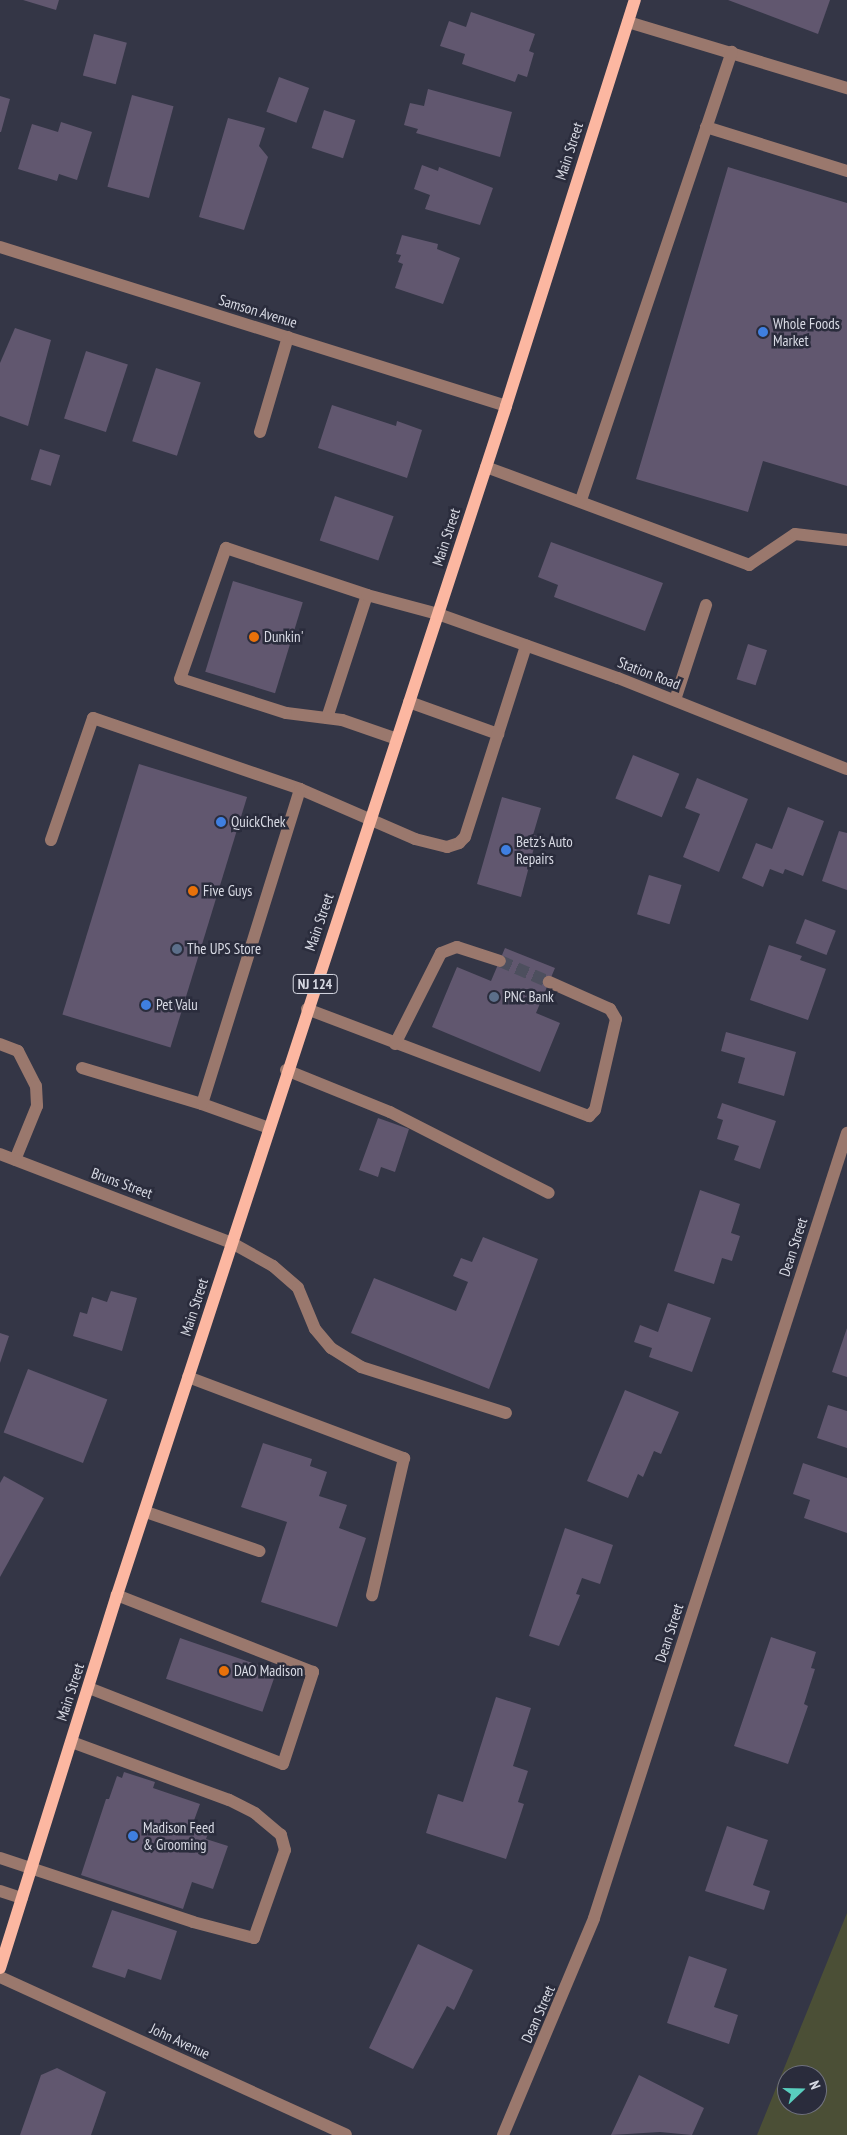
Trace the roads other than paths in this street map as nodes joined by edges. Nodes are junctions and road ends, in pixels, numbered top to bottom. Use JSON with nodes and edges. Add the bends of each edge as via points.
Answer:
{"nodes":[{"id":1,"x":635,"y":0,"type":"edge"},
{"id":2,"x":628,"y":22,"type":"junction"},
{"id":3,"x":732,"y":52,"type":"junction"},
{"id":4,"x":847,"y":88,"type":"edge"},
{"id":5,"x":706,"y":127,"type":"junction"},
{"id":6,"x":847,"y":171,"type":"edge"},
{"id":7,"x":0,"y":247,"type":"edge"},
{"id":8,"x":288,"y":337,"type":"junction"},
{"id":9,"x":506,"y":406,"type":"junction"},
{"id":10,"x":260,"y":432,"type":"dead end"},
{"id":11,"x":486,"y":467,"type":"junction"},
{"id":12,"x":581,"y":500,"type":"junction"},
{"id":13,"x":847,"y":540,"type":"edge"},
{"id":14,"x":367,"y":595,"type":"junction"},
{"id":15,"x":706,"y":605,"type":"dead end"},
{"id":16,"x":438,"y":614,"type":"junction"},
{"id":17,"x":526,"y":646,"type":"junction"},
{"id":18,"x":675,"y":700,"type":"junction"},
{"id":19,"x":409,"y":702,"type":"junction"},
{"id":20,"x":327,"y":718,"type":"junction"},
{"id":21,"x":498,"y":734,"type":"junction"},
{"id":22,"x":397,"y":739,"type":"junction"},
{"id":23,"x":847,"y":769,"type":"edge"},
{"id":24,"x":300,"y":789,"type":"junction"},
{"id":25,"x":371,"y":821,"type":"junction"},
{"id":26,"x":51,"y":840,"type":"dead end"},
{"id":27,"x":500,"y":960,"type":"tunnel mouth"},
{"id":28,"x":549,"y":982,"type":"tunnel mouth"},
{"id":29,"x":307,"y":1009,"type":"junction"},
{"id":30,"x":0,"y":1044,"type":"edge"},
{"id":31,"x":394,"y":1044,"type":"junction"},
{"id":32,"x":82,"y":1068,"type":"dead end"},
{"id":33,"x":286,"y":1070,"type":"junction"},
{"id":34,"x":202,"y":1104,"type":"junction"},
{"id":35,"x":268,"y":1128,"type":"junction"},
{"id":36,"x":847,"y":1134,"type":"edge"},
{"id":37,"x":0,"y":1154,"type":"edge"},
{"id":38,"x":15,"y":1160,"type":"junction"},
{"id":39,"x":549,"y":1193,"type":"dead end"},
{"id":40,"x":232,"y":1243,"type":"junction"},
{"id":41,"x":188,"y":1377,"type":"junction"},
{"id":42,"x":506,"y":1413,"type":"dead end"},
{"id":43,"x":146,"y":1512,"type":"junction"},
{"id":44,"x":259,"y":1551,"type":"dead end"},
{"id":45,"x":117,"y":1595,"type":"junction"},
{"id":46,"x":372,"y":1595,"type":"dead end"},
{"id":47,"x":89,"y":1688,"type":"junction"},
{"id":48,"x":71,"y":1742,"type":"junction"},
{"id":49,"x":0,"y":1858,"type":"edge"},
{"id":50,"x":30,"y":1870,"type":"junction"},
{"id":51,"x":0,"y":1891,"type":"edge"},
{"id":52,"x":22,"y":1898,"type":"junction"},
{"id":53,"x":0,"y":1968,"type":"edge"},
{"id":54,"x":0,"y":1977,"type":"edge"},
{"id":55,"x":346,"y":2135,"type":"edge"},
{"id":56,"x":503,"y":2135,"type":"edge"}],
"edges":[{"from":1,"to":2,"type":"main road","name":"Main Street","number":"NJ 124"},
{"from":2,"to":3,"type":"street"},
{"from":2,"to":9,"type":"main road","name":"Main Street","number":"NJ 124"},
{"from":3,"to":4,"type":"street"},
{"from":3,"to":5,"type":"street"},
{"from":5,"to":6,"type":"street"},
{"from":5,"to":12,"type":"street"},
{"from":7,"to":8,"type":"street","name":"Samson Avenue"},
{"from":8,"to":9,"type":"street","name":"Samson Avenue"},
{"from":8,"to":10,"type":"street"},
{"from":9,"to":11,"type":"main road","name":"Main Street","number":"NJ 124"},
{"from":11,"to":12,"type":"street"},
{"from":11,"to":16,"type":"main road","name":"Main Street","number":"NJ 124"},
{"from":12,"to":13,"type":"street","via":[[749,565],[795,534]]},
{"from":14,"to":16,"type":"street","name":"Station Road"},
{"from":14,"to":20,"type":"street"},
{"from":14,"to":20,"type":"street","name":"Station Road","via":[[226,548],[180,679],[286,713]]},
{"from":15,"to":18,"type":"street"},
{"from":16,"to":17,"type":"street","name":"Station Road"},
{"from":16,"to":19,"type":"main road","name":"Main Street","number":"NJ 124"},
{"from":17,"to":18,"type":"street","name":"Station Road"},
{"from":17,"to":21,"type":"street"},
{"from":18,"to":23,"type":"street","name":"Station Road"},
{"from":19,"to":21,"type":"street"},
{"from":19,"to":22,"type":"main road","name":"Main Street","number":"NJ 124"},
{"from":20,"to":22,"type":"street"},
{"from":21,"to":25,"type":"street","via":[[465,837],[459,843],[447,846],[416,840]]},
{"from":22,"to":25,"type":"main road","name":"Main Street","number":"NJ 124"},
{"from":24,"to":25,"type":"street"},
{"from":24,"to":26,"type":"street","via":[[93,718]]},
{"from":24,"to":34,"type":"street"},
{"from":25,"to":29,"type":"main road","name":"Main Street","number":"NJ 124"},
{"from":27,"to":31,"type":"street","via":[[457,947],[441,953]]},
{"from":28,"to":31,"type":"street","via":[[610,1009],[618,1024],[595,1110],[589,1116]]},
{"from":29,"to":31,"type":"street"},
{"from":29,"to":33,"type":"main road","name":"Main Street","number":"NJ 124"},
{"from":30,"to":38,"type":"street","via":[[18,1051],[36,1086],[37,1106]]},
{"from":32,"to":34,"type":"street"},
{"from":33,"to":35,"type":"main road","name":"Main Street","number":"NJ 124"},
{"from":33,"to":39,"type":"street","via":[[390,1112]]},
{"from":34,"to":35,"type":"street"},
{"from":35,"to":40,"type":"main road","name":"Main Street","number":"NJ 124"},
{"from":36,"to":56,"type":"street","name":"Dean Street","via":[[594,1918]]},
{"from":37,"to":38,"type":"street","name":"Bruns Street"},
{"from":38,"to":40,"type":"street","name":"Bruns Street"},
{"from":40,"to":41,"type":"main road","name":"Main Street","number":"NJ 124"},
{"from":40,"to":42,"type":"street","name":"Bruns Street","via":[[273,1266],[298,1288],[315,1329],[338,1353],[360,1367]]},
{"from":41,"to":43,"type":"main road","name":"Main Street","number":"NJ 124"},
{"from":41,"to":46,"type":"street","via":[[404,1458]]},
{"from":43,"to":44,"type":"street"},
{"from":43,"to":45,"type":"main road","name":"Main Street","number":"NJ 124"},
{"from":45,"to":47,"type":"main road","name":"Main Street","number":"NJ 124"},
{"from":45,"to":47,"type":"street","via":[[312,1672],[283,1764]]},
{"from":47,"to":48,"type":"main road","name":"Main Street","number":"NJ 124"},
{"from":48,"to":50,"type":"main road","name":"Main Street","number":"NJ 124"},
{"from":48,"to":50,"type":"street","via":[[229,1800],[255,1814],[281,1835],[285,1850],[254,1938]]},
{"from":49,"to":50,"type":"street"},
{"from":50,"to":52,"type":"main road","name":"Main Street","number":"NJ 124"},
{"from":51,"to":52,"type":"street"},
{"from":52,"to":53,"type":"main road","name":"Main Street","number":"NJ 124"},
{"from":54,"to":55,"type":"street","name":"John Avenue"}]}
